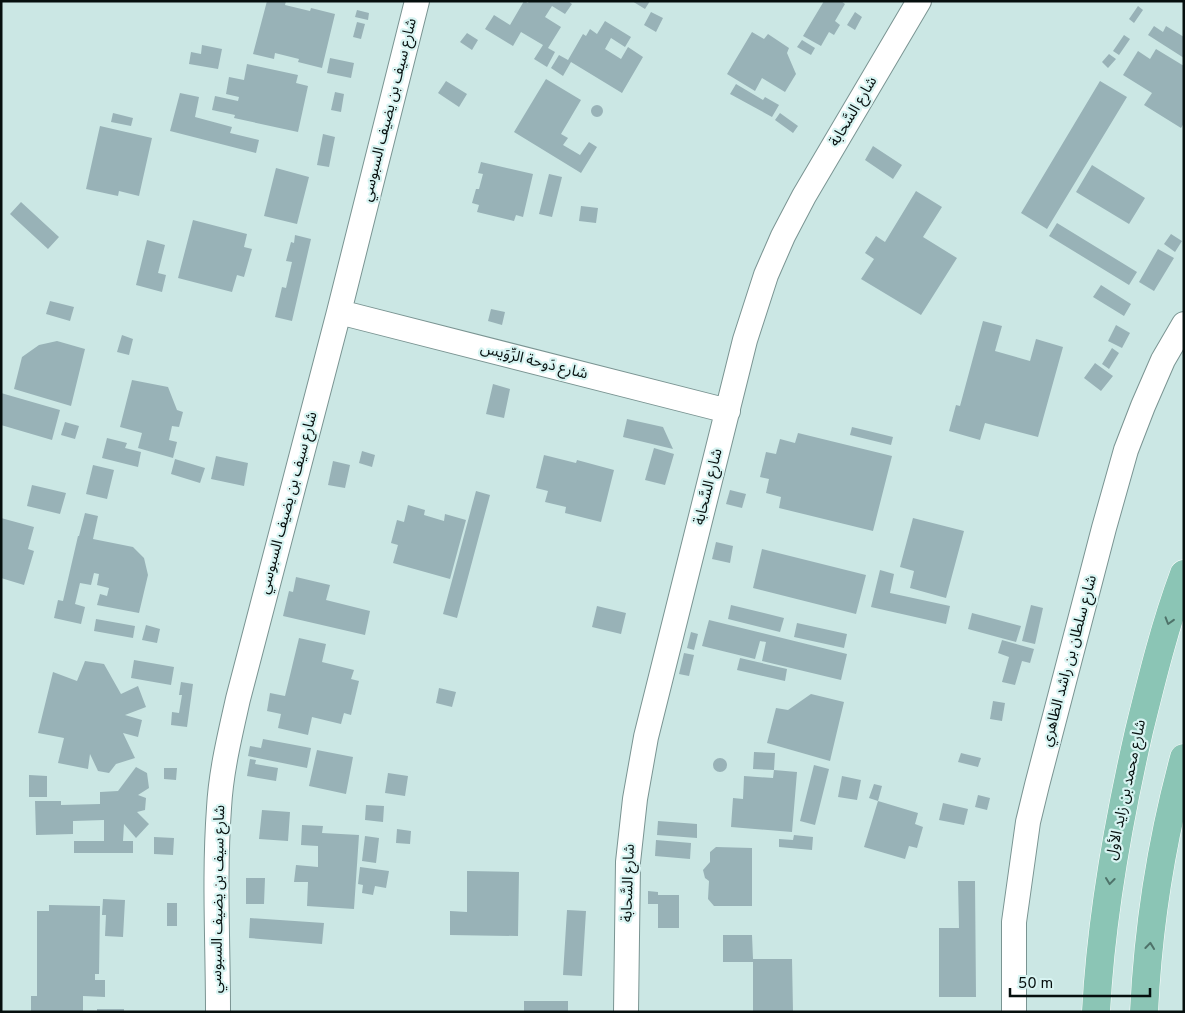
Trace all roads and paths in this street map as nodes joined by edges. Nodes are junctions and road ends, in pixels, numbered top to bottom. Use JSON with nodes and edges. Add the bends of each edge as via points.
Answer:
{"nodes":[{"id":1,"x":417,"y":1,"type":"edge"},
{"id":2,"x":919,"y":1,"type":"edge"},
{"id":3,"x":339,"y":312,"type":"junction"},
{"id":4,"x":1184,"y":324,"type":"edge"},
{"id":5,"x":728,"y":411,"type":"junction"},
{"id":6,"x":1184,"y":574,"type":"edge"},
{"id":7,"x":1184,"y":758,"type":"edge"},
{"id":8,"x":218,"y":1012,"type":"edge"},
{"id":9,"x":626,"y":1012,"type":"edge"},
{"id":10,"x":1014,"y":1012,"type":"edge"},
{"id":11,"x":1096,"y":1012,"type":"edge"},
{"id":12,"x":1144,"y":1012,"type":"edge"}],
"edges":[{"from":1,"to":3,"type":"street","name":"شارع سيف بن يضيف السبوسي"},
{"from":2,"to":5,"type":"street","name":"شارع السَّحابة","via":[[783,236],[755,305]]},
{"from":3,"to":5,"type":"street","name":"شارع دَوحة الرِّوَيس"},
{"from":3,"to":8,"type":"street","name":"شارع سيف بن يضيف السبوسي","via":[[225,756],[217,852]]},
{"from":4,"to":10,"type":"street","name":"شارع سلطان بن راشد الظاهري","via":[[1163,360],[1126,450],[1037,785],[1028,822],[1014,922]]},
{"from":5,"to":9,"type":"street","name":"شارع السَّحابة","via":[[640,768],[628,862]]},
{"from":6,"to":11,"type":"main road","name":"شارع محمد بن زايد الأول","one_way":true,"via":[[1150,683],[1128,780],[1110,876]]},
{"from":12,"to":7,"type":"main road","one_way":true,"via":[[1157,886],[1174,793]]}]}
